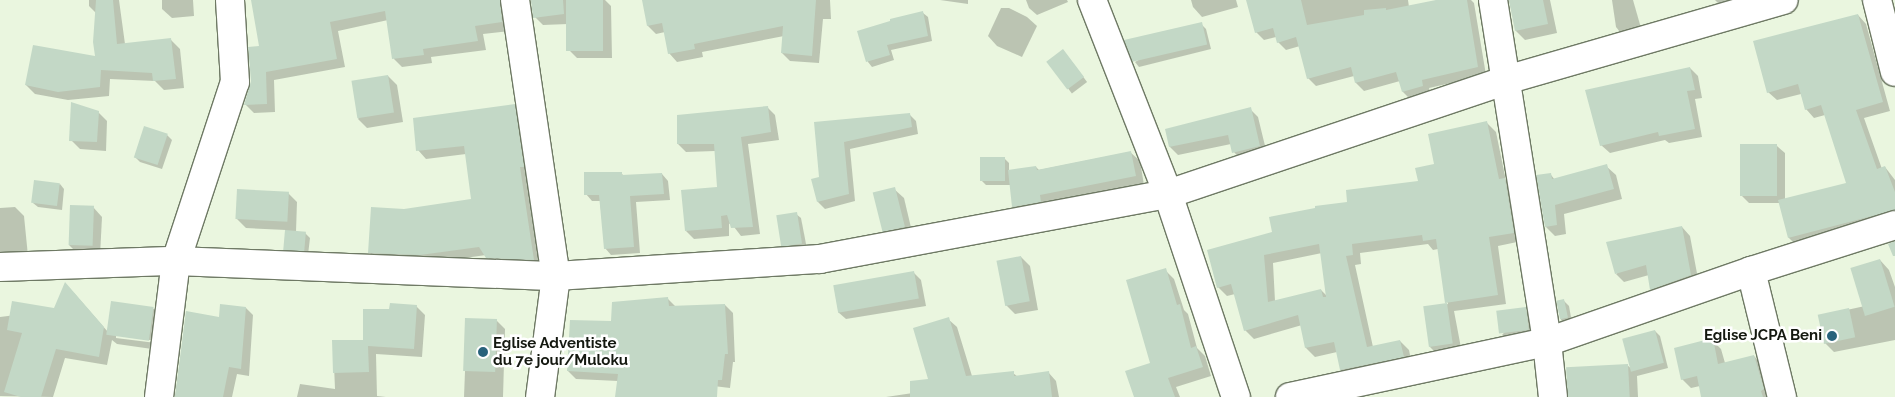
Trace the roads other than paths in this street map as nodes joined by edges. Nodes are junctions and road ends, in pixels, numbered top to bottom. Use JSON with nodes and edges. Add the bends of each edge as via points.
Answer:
{"nodes":[{"id":1,"x":230,"y":0,"type":"edge"},
{"id":2,"x":515,"y":0,"type":"edge"},
{"id":3,"x":1092,"y":0,"type":"edge"},
{"id":4,"x":1493,"y":0,"type":"edge"},
{"id":5,"x":1784,"y":0,"type":"edge"},
{"id":6,"x":1877,"y":0,"type":"edge"},
{"id":7,"x":1895,"y":72,"type":"edge"},
{"id":8,"x":1506,"y":80,"type":"junction"},
{"id":9,"x":1168,"y":194,"type":"junction"},
{"id":10,"x":1895,"y":225,"type":"edge"},
{"id":11,"x":176,"y":261,"type":"junction"},
{"id":12,"x":0,"y":267,"type":"edge"},
{"id":13,"x":1750,"y":271,"type":"junction"},
{"id":14,"x":556,"y":276,"type":"junction"},
{"id":15,"x":1547,"y":342,"type":"junction"},
{"id":16,"x":159,"y":397,"type":"edge"},
{"id":17,"x":540,"y":397,"type":"edge"},
{"id":18,"x":1236,"y":397,"type":"edge"},
{"id":19,"x":1290,"y":397,"type":"edge"},
{"id":20,"x":1553,"y":397,"type":"edge"},
{"id":21,"x":1782,"y":397,"type":"edge"}],
"edges":[{"from":1,"to":11,"type":"street","via":[[235,82]]},
{"from":2,"to":14,"type":"street"},
{"from":3,"to":9,"type":"street"},
{"from":4,"to":8,"type":"street"},
{"from":5,"to":8,"type":"street"},
{"from":6,"to":7,"type":"street"},
{"from":8,"to":9,"type":"street"},
{"from":8,"to":15,"type":"street"},
{"from":9,"to":14,"type":"street","via":[[820,259]]},
{"from":9,"to":18,"type":"street"},
{"from":10,"to":13,"type":"street"},
{"from":11,"to":12,"type":"street"},
{"from":11,"to":14,"type":"street"},
{"from":11,"to":16,"type":"street"},
{"from":13,"to":15,"type":"street"},
{"from":13,"to":21,"type":"street"},
{"from":14,"to":17,"type":"street"},
{"from":15,"to":19,"type":"street"},
{"from":15,"to":20,"type":"street"}]}
